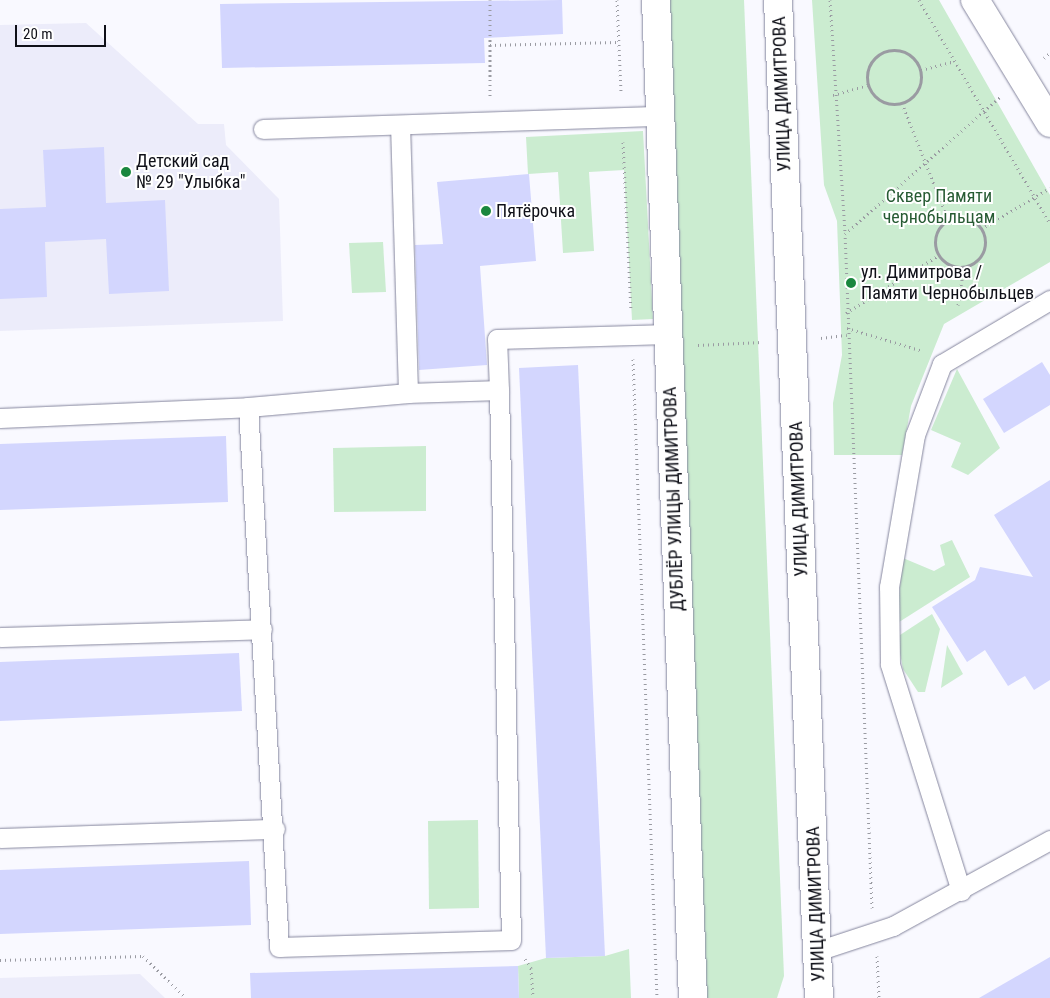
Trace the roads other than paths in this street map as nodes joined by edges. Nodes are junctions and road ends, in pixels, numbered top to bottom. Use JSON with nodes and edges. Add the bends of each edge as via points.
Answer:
{"nodes":[{"id":1,"x":656,"y":0,"type":"edge"},
{"id":2,"x":778,"y":0,"type":"edge"},
{"id":3,"x":975,"y":0,"type":"edge"},
{"id":4,"x":660,"y":116,"type":"junction"},
{"id":5,"x":1049,"y":118,"type":"edge"},
{"id":6,"x":400,"y":125,"type":"junction"},
{"id":7,"x":263,"y":129,"type":"dead end"},
{"id":8,"x":1050,"y":300,"type":"edge"},
{"id":9,"x":669,"y":340,"type":"junction"},
{"id":10,"x":499,"y":390,"type":"junction"},
{"id":11,"x":408,"y":393,"type":"junction"},
{"id":12,"x":248,"y":406,"type":"junction"},
{"id":13,"x":0,"y":418,"type":"edge"},
{"id":14,"x":262,"y":629,"type":"junction"},
{"id":15,"x":0,"y":637,"type":"edge"},
{"id":16,"x":275,"y":829,"type":"junction"},
{"id":17,"x":0,"y":838,"type":"edge"},
{"id":18,"x":1050,"y":840,"type":"edge"},
{"id":19,"x":960,"y":891,"type":"junction"},
{"id":20,"x":817,"y":951,"type":"junction"},
{"id":21,"x":693,"y":998,"type":"edge"},
{"id":22,"x":820,"y":998,"type":"edge"}],
"edges":[{"from":1,"to":4,"type":"street","name":"ДУБЛЁР УЛИЦЫ ДИМИТРОВА"},
{"from":2,"to":20,"type":"street","name":"УЛИЦА ДИМИТРОВА"},
{"from":3,"to":5,"type":"street"},
{"from":4,"to":6,"type":"lane"},
{"from":4,"to":9,"type":"street","name":"ДУБЛЁР УЛИЦЫ ДИМИТРОВА"},
{"from":6,"to":7,"type":"lane"},
{"from":6,"to":11,"type":"lane"},
{"from":8,"to":19,"type":"lane","via":[[942,364],[915,435],[888,587],[890,664]]},
{"from":9,"to":10,"type":"lane","via":[[632,335],[497,339]]},
{"from":9,"to":21,"type":"street","name":"ДУБЛЁР УЛИЦЫ ДИМИТРОВА"},
{"from":10,"to":11,"type":"lane"},
{"from":10,"to":16,"type":"lane","via":[[511,940],[279,947]]},
{"from":11,"to":12,"type":"lane"},
{"from":12,"to":13,"type":"lane"},
{"from":12,"to":14,"type":"lane"},
{"from":14,"to":15,"type":"lane"},
{"from":14,"to":16,"type":"lane"},
{"from":16,"to":17,"type":"lane"},
{"from":18,"to":19,"type":"lane"},
{"from":19,"to":20,"type":"lane","via":[[876,934]]},
{"from":20,"to":22,"type":"street","name":"УЛИЦА ДИМИТРОВА"}]}
